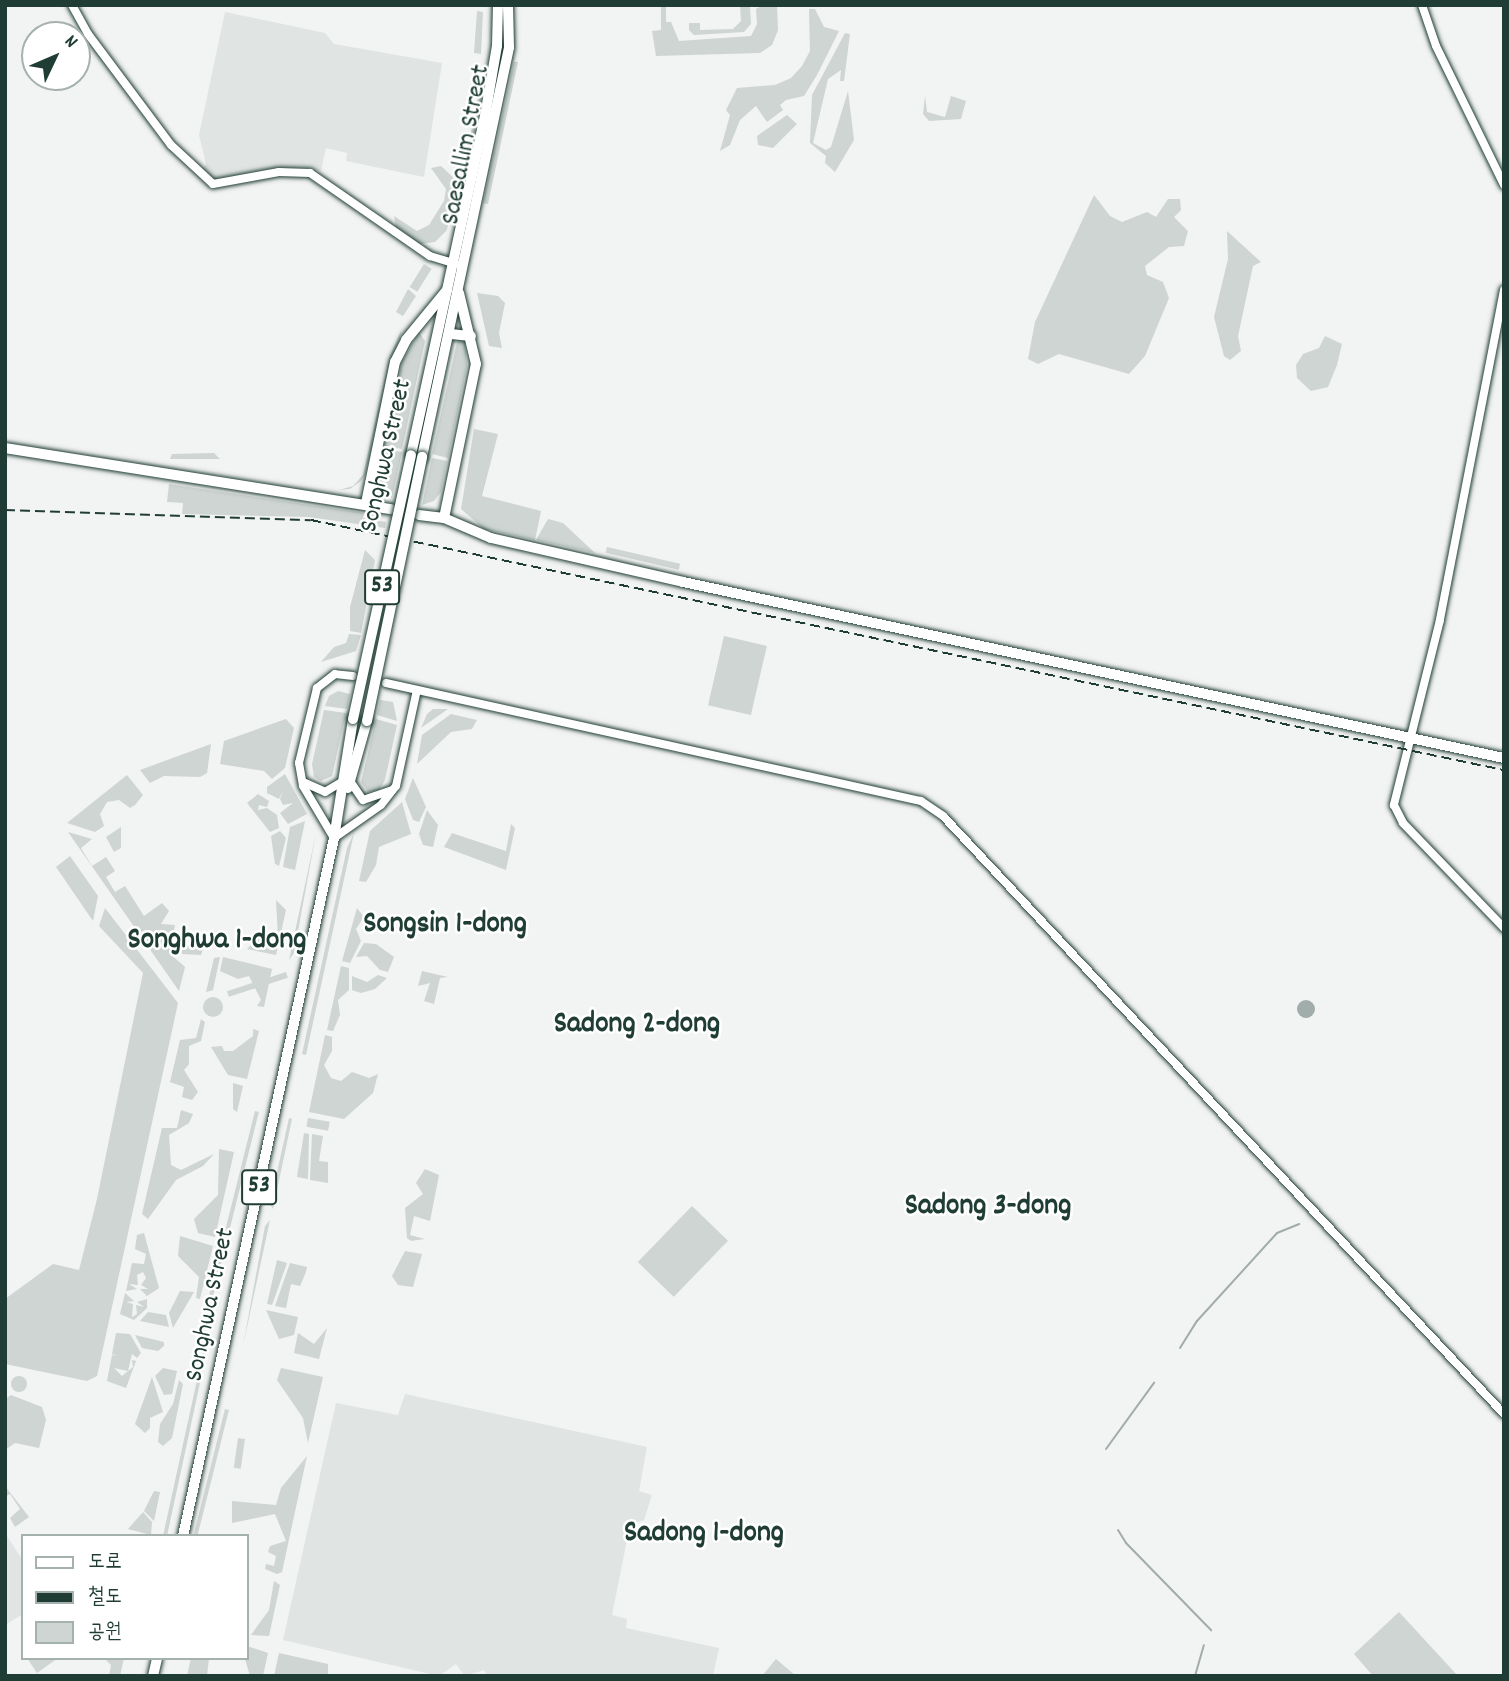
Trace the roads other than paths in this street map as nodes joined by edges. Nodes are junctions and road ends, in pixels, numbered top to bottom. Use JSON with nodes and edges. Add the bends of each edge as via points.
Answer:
{"nodes":[{"id":1,"x":72,"y":5,"type":"edge"},
{"id":2,"x":498,"y":5,"type":"edge"},
{"id":3,"x":508,"y":5,"type":"edge"},
{"id":4,"x":1423,"y":5,"type":"edge"},
{"id":5,"x":1504,"y":185,"type":"edge"},
{"id":6,"x":453,"y":263,"type":"junction"},
{"id":7,"x":466,"y":265,"type":"junction"},
{"id":8,"x":447,"y":290,"type":"junction"},
{"id":9,"x":1504,"y":290,"type":"edge"},
{"id":10,"x":460,"y":293,"type":"junction"},
{"id":11,"x":416,"y":326,"type":"junction"},
{"id":12,"x":438,"y":333,"type":"junction"},
{"id":13,"x":451,"y":334,"type":"junction"},
{"id":14,"x":471,"y":336,"type":"junction"},
{"id":15,"x":5,"y":448,"type":"edge"},
{"id":16,"x":417,"y":456,"type":"junction"},
{"id":17,"x":366,"y":503,"type":"junction"},
{"id":18,"x":391,"y":509,"type":"dead end"},
{"id":19,"x":419,"y":515,"type":"dead end"},
{"id":20,"x":444,"y":518,"type":"junction"},
{"id":21,"x":354,"y":676,"type":"dead end"},
{"id":22,"x":386,"y":683,"type":"dead end"},
{"id":23,"x":417,"y":690,"type":"junction"},
{"id":24,"x":1410,"y":738,"type":"junction"},
{"id":25,"x":1504,"y":758,"type":"edge"},
{"id":26,"x":347,"y":780,"type":"junction"},
{"id":27,"x":301,"y":781,"type":"junction"},
{"id":28,"x":396,"y":786,"type":"junction"},
{"id":29,"x":334,"y":838,"type":"junction"},
{"id":30,"x":1504,"y":928,"type":"edge"},
{"id":31,"x":1504,"y":1414,"type":"edge"},
{"id":32,"x":183,"y":1534,"type":"edge"}],
"edges":[{"from":1,"to":6,"type":"street","via":[[88,34],[171,145],[213,184],[296,171],[321,176],[430,256]]},
{"from":2,"to":6,"type":"main road","name":"Saesallim Street","number":"53","via":[[497,46],[485,116]]},
{"from":3,"to":7,"type":"main road","name":"Saesallim Street","number":"53","via":[[509,47]]},
{"from":4,"to":5,"type":"street","via":[[1435,43]]},
{"from":6,"to":7,"type":"street"},
{"from":6,"to":8,"type":"main road","name":"Saesallim Street","number":"53"},
{"from":7,"to":10,"type":"main road","name":"Saesallim Street","number":"53"},
{"from":8,"to":11,"type":"main road"},
{"from":8,"to":12,"type":"main road","name":"Songhwa Street","number":"53"},
{"from":9,"to":24,"type":"street","via":[[1448,580]]},
{"from":10,"to":13,"type":"main road","name":"Songhwa Street","number":"53"},
{"from":10,"to":14,"type":"main road"},
{"from":11,"to":12,"type":"main road"},
{"from":11,"to":17,"type":"main road","via":[[395,362]]},
{"from":12,"to":16,"type":"main road","name":"Songhwa Street","number":"53"},
{"from":13,"to":14,"type":"main road"},
{"from":13,"to":16,"type":"main road","name":"Songhwa Street","number":"53"},
{"from":14,"to":20,"type":"main road","via":[[476,365],[473,387]]},
{"from":15,"to":17,"type":"main road"},
{"from":16,"to":26,"type":"main road","name":"Songhwa Street","number":"53","bridge":true,"via":[[353,719]]},
{"from":16,"to":26,"type":"main road","name":"Songhwa Street","number":"53","bridge":true,"via":[[367,721]]},
{"from":17,"to":18,"type":"main road"},
{"from":19,"to":20,"type":"main road"},
{"from":20,"to":24,"type":"main road","via":[[517,544]]},
{"from":21,"to":27,"type":"street","via":[[335,674],[317,688],[299,763]]},
{"from":22,"to":23,"type":"street"},
{"from":23,"to":28,"type":"street"},
{"from":23,"to":31,"type":"street","via":[[921,801],[943,816]]},
{"from":24,"to":25,"type":"main road"},
{"from":24,"to":30,"type":"street","via":[[1394,800],[1397,815]]},
{"from":26,"to":27,"type":"street","via":[[325,792]]},
{"from":26,"to":28,"type":"street","via":[[357,796],[370,801]]},
{"from":26,"to":29,"type":"main road","name":"Songhwa Street","number":"53"},
{"from":27,"to":29,"type":"street"},
{"from":28,"to":29,"type":"street","via":[[382,804]]},
{"from":29,"to":32,"type":"main road","name":"Songhwa Street","number":"53"}]}
